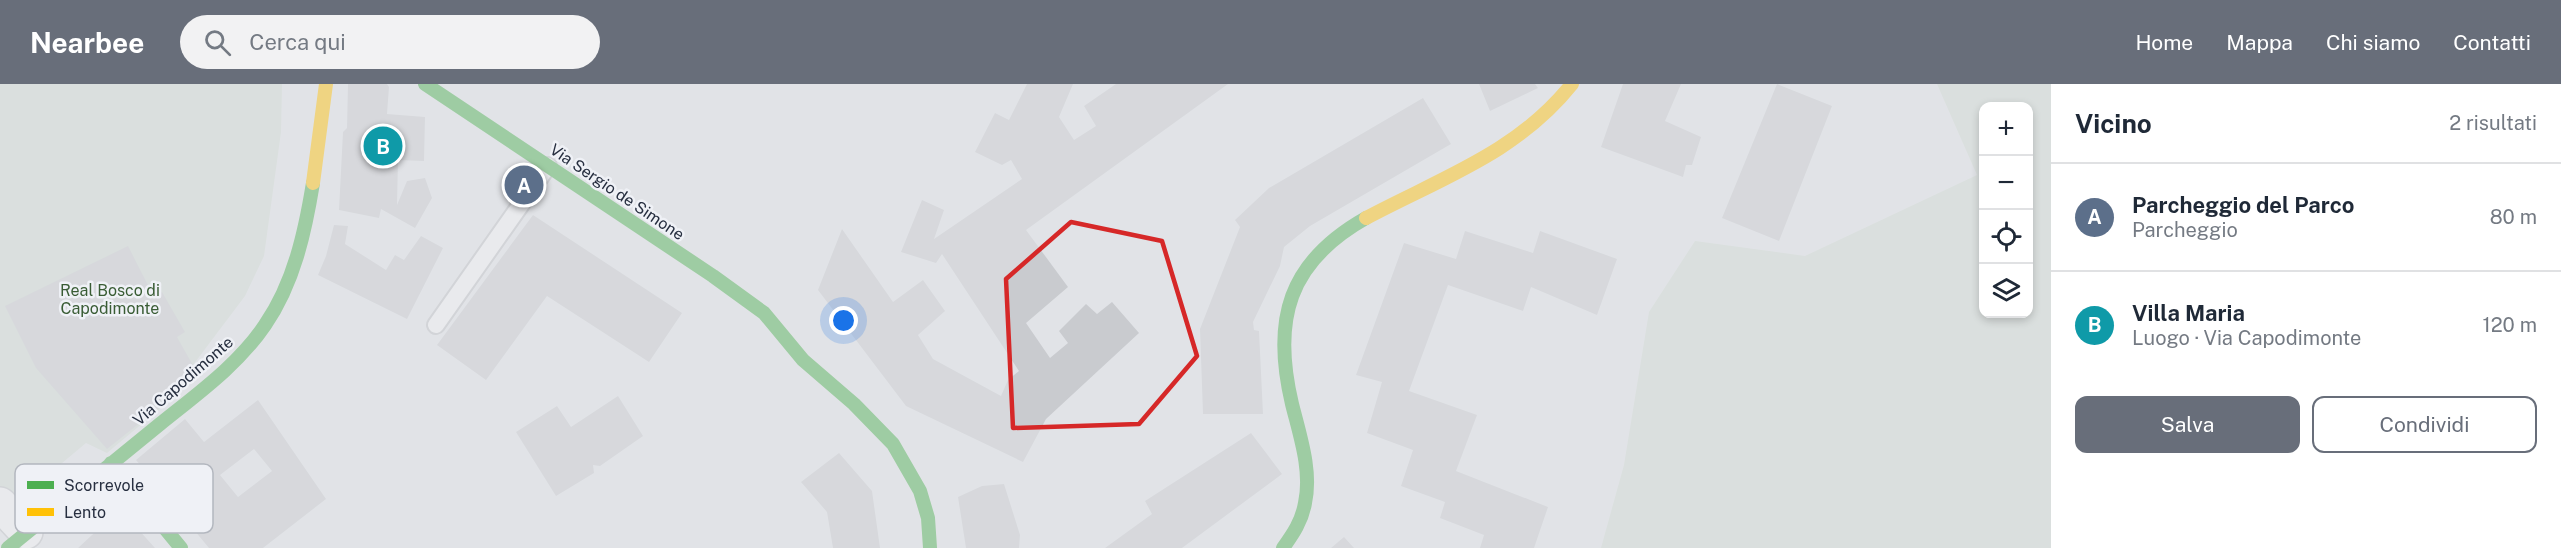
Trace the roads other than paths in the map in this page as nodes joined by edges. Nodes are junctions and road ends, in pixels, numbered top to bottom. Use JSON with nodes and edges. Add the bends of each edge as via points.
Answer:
{"nodes":[{"id":1,"x":326,"y":84,"type":"edge"},
{"id":2,"x":425,"y":84,"type":"edge"},
{"id":3,"x":1572,"y":84,"type":"edge"},
{"id":4,"x":548,"y":166,"type":"junction"},
{"id":5,"x":436,"y":325,"type":"dead end"},
{"id":6,"x":111,"y":463,"type":"edge"},
{"id":7,"x":0,"y":504,"type":"edge"},
{"id":8,"x":169,"y":533,"type":"edge"},
{"id":9,"x":17,"y":540,"type":"edge"},
{"id":10,"x":181,"y":548,"type":"edge"},
{"id":11,"x":930,"y":548,"type":"edge"},
{"id":12,"x":1283,"y":548,"type":"edge"}],
"edges":[{"from":1,"to":6,"type":"street","name":"Via Capodimonte","via":[[306,216],[292,267],[267,323],[231,365]]},
{"from":2,"to":4,"type":"street","name":"Via Sergio de Simone"},
{"from":3,"to":12,"type":"street","via":[[1557,104],[1526,130],[1482,158],[1348,228],[1309,263],[1293,295],[1284,330],[1285,370],[1309,485],[1303,518]]},
{"from":4,"to":5,"type":"lane"},
{"from":4,"to":11,"type":"street","name":"Via Sergio de Simone","via":[[764,313],[813,371],[881,430],[906,461],[925,505]]},
{"from":7,"to":9,"type":"street"},
{"from":8,"to":10,"type":"street"}]}
